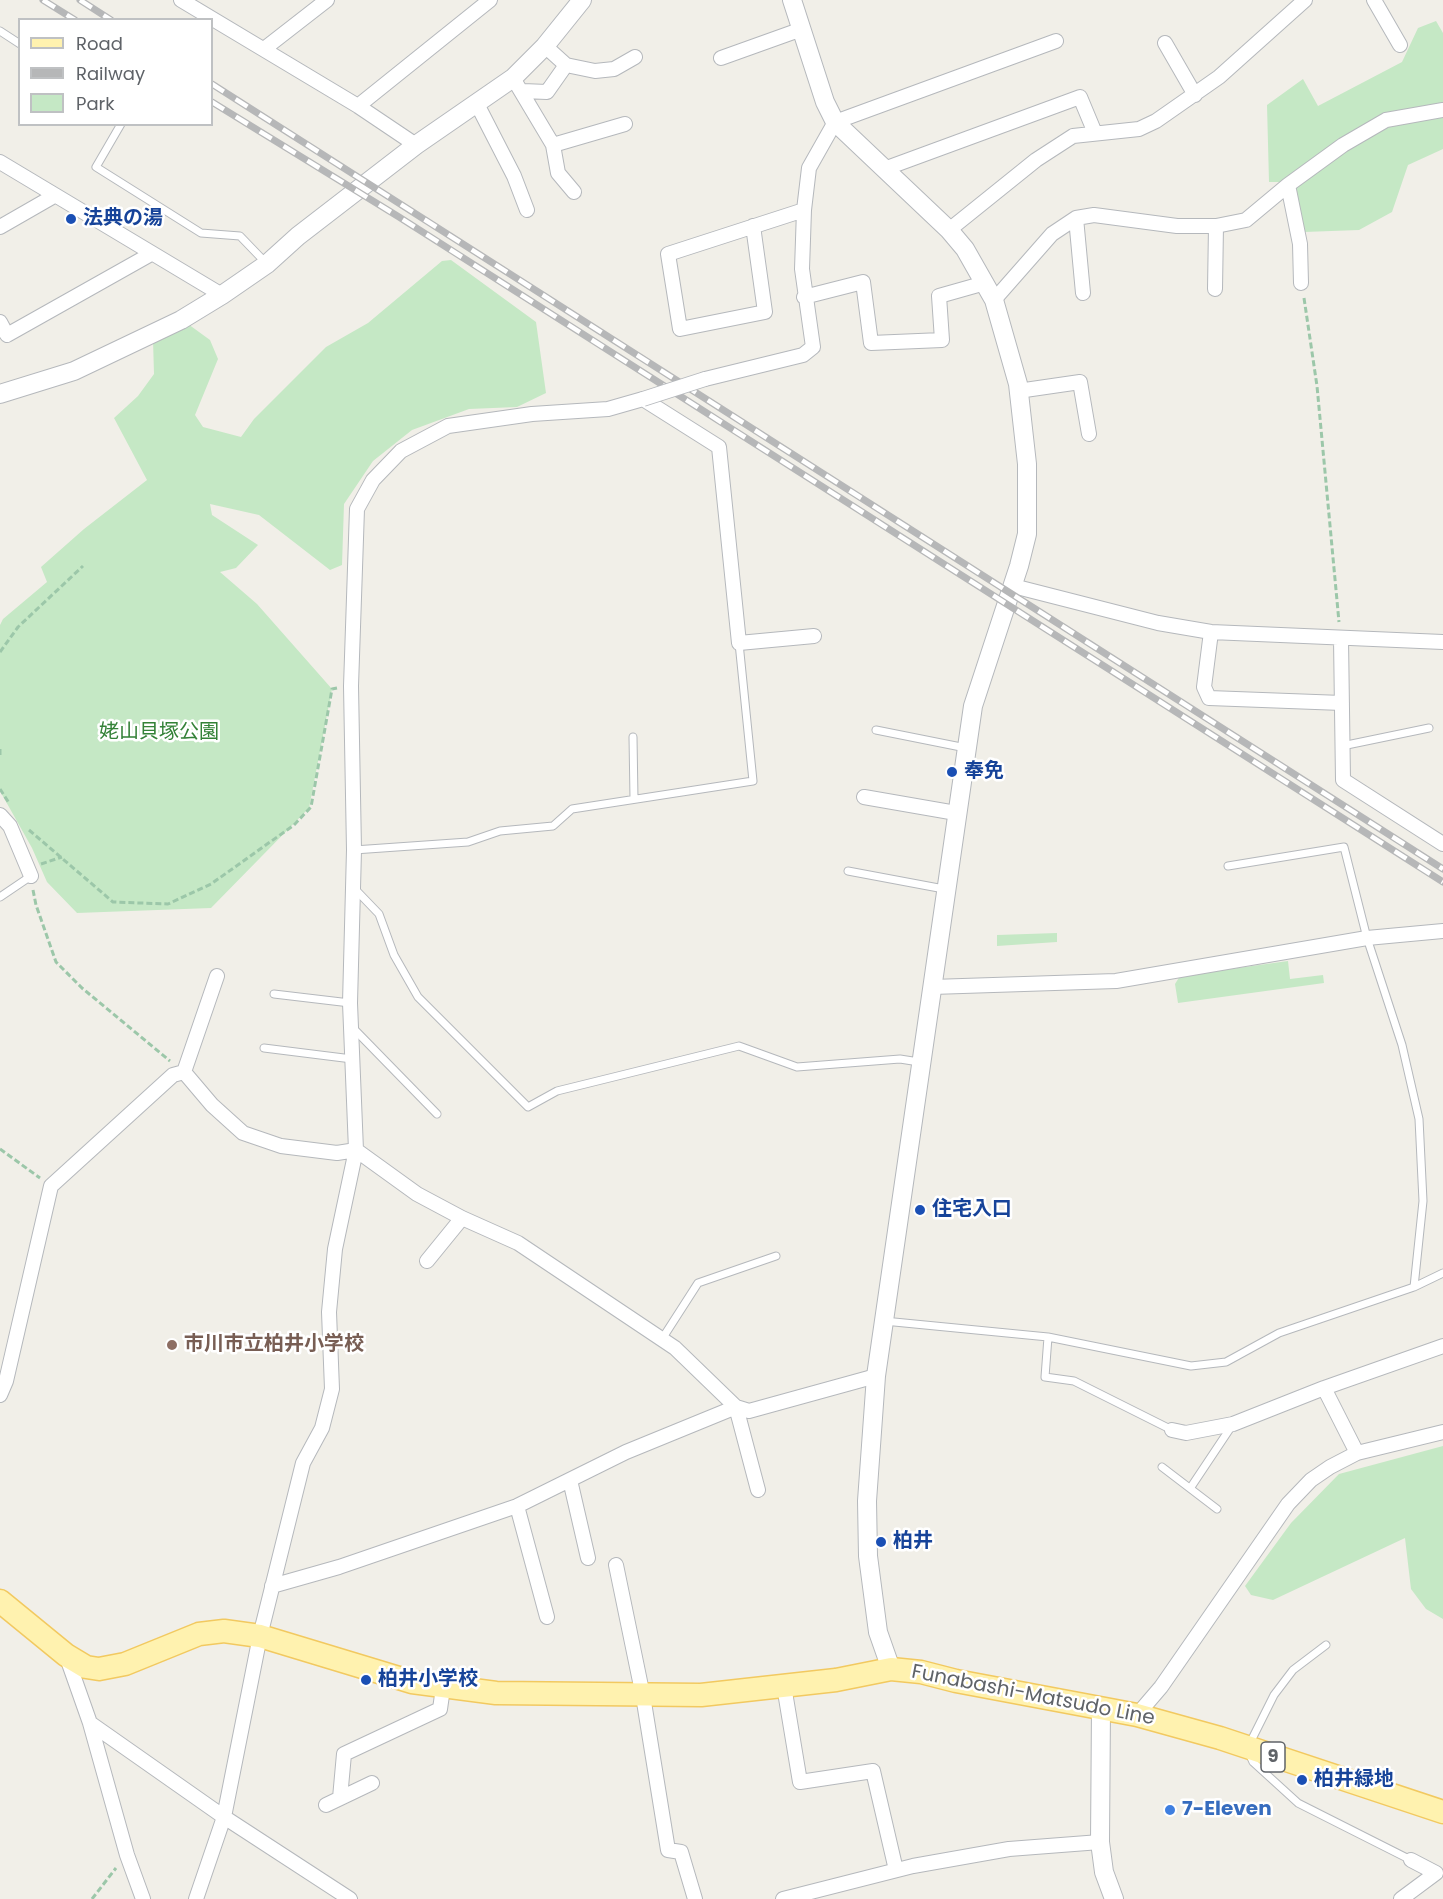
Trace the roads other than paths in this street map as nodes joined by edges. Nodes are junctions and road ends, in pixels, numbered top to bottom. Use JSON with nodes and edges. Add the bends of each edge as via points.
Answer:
{"nodes":[{"id":1,"x":181,"y":0,"type":"edge"},
{"id":2,"x":327,"y":0,"type":"edge"},
{"id":3,"x":490,"y":0,"type":"edge"},
{"id":4,"x":582,"y":0,"type":"edge"},
{"id":5,"x":792,"y":0,"type":"edge"},
{"id":6,"x":1305,"y":0,"type":"edge"},
{"id":7,"x":1374,"y":0,"type":"edge"},
{"id":8,"x":211,"y":18,"type":"edge"},
{"id":9,"x":213,"y":19,"type":"edge"},
{"id":10,"x":802,"y":29,"type":"junction"},
{"id":11,"x":0,"y":31,"type":"edge"},
{"id":12,"x":1056,"y":41,"type":"dead end"},
{"id":13,"x":18,"y":43,"type":"edge"},
{"id":14,"x":1165,"y":43,"type":"dead end"},
{"id":15,"x":1400,"y":45,"type":"dead end"},
{"id":16,"x":545,"y":46,"type":"junction"},
{"id":17,"x":264,"y":50,"type":"junction"},
{"id":18,"x":635,"y":57,"type":"dead end"},
{"id":19,"x":721,"y":58,"type":"dead end"},
{"id":20,"x":566,"y":65,"type":"junction"},
{"id":21,"x":518,"y":84,"type":"junction"},
{"id":22,"x":1194,"y":96,"type":"junction"},
{"id":23,"x":477,"y":104,"type":"junction"},
{"id":24,"x":358,"y":106,"type":"junction"},
{"id":25,"x":1443,"y":110,"type":"edge"},
{"id":26,"x":835,"y":122,"type":"junction"},
{"id":27,"x":625,"y":124,"type":"dead end"},
{"id":28,"x":120,"y":126,"type":"edge"},
{"id":29,"x":1095,"y":133,"type":"junction"},
{"id":30,"x":416,"y":145,"type":"junction"},
{"id":31,"x":553,"y":145,"type":"junction"},
{"id":32,"x":0,"y":162,"type":"edge"},
{"id":33,"x":884,"y":169,"type":"junction"},
{"id":34,"x":1288,"y":185,"type":"junction"},
{"id":35,"x":574,"y":192,"type":"dead end"},
{"id":36,"x":54,"y":196,"type":"junction"},
{"id":37,"x":527,"y":210,"type":"dead end"},
{"id":38,"x":804,"y":210,"type":"junction"},
{"id":39,"x":1076,"y":218,"type":"junction"},
{"id":40,"x":753,"y":226,"type":"junction"},
{"id":41,"x":1216,"y":226,"type":"junction"},
{"id":42,"x":0,"y":227,"type":"edge"},
{"id":43,"x":949,"y":230,"type":"junction"},
{"id":44,"x":151,"y":254,"type":"junction"},
{"id":45,"x":267,"y":264,"type":"junction"},
{"id":46,"x":985,"y":283,"type":"junction"},
{"id":47,"x":1301,"y":283,"type":"road end"},
{"id":48,"x":1215,"y":289,"type":"dead end"},
{"id":49,"x":1083,"y":293,"type":"dead end"},
{"id":50,"x":222,"y":295,"type":"junction"},
{"id":51,"x":804,"y":297,"type":"junction"},
{"id":52,"x":994,"y":300,"type":"junction"},
{"id":53,"x":0,"y":322,"type":"edge"},
{"id":54,"x":1018,"y":391,"type":"junction"},
{"id":55,"x":0,"y":394,"type":"edge"},
{"id":56,"x":643,"y":399,"type":"junction"},
{"id":57,"x":1089,"y":434,"type":"dead end"},
{"id":58,"x":1013,"y":586,"type":"junction"},
{"id":59,"x":1211,"y":632,"type":"junction"},
{"id":60,"x":814,"y":636,"type":"dead end"},
{"id":61,"x":1341,"y":639,"type":"junction"},
{"id":62,"x":1443,"y":642,"type":"edge"},
{"id":63,"x":739,"y":643,"type":"junction"},
{"id":64,"x":1342,"y":703,"type":"junction"},
{"id":65,"x":1429,"y":728,"type":"dead end"},
{"id":66,"x":876,"y":730,"type":"dead end"},
{"id":67,"x":633,"y":737,"type":"dead end"},
{"id":68,"x":1342,"y":746,"type":"junction"},
{"id":69,"x":966,"y":748,"type":"junction"},
{"id":70,"x":864,"y":797,"type":"dead end"},
{"id":71,"x":634,"y":799,"type":"junction"},
{"id":72,"x":6,"y":811,"type":"edge"},
{"id":73,"x":956,"y":813,"type":"junction"},
{"id":74,"x":1439,"y":838,"type":"edge"},
{"id":75,"x":354,"y":850,"type":"junction"},
{"id":76,"x":1228,"y":866,"type":"dead end"},
{"id":77,"x":848,"y":871,"type":"dead end"},
{"id":78,"x":30,"y":872,"type":"joint"},
{"id":79,"x":353,"y":887,"type":"junction"},
{"id":80,"x":947,"y":889,"type":"junction"},
{"id":81,"x":0,"y":897,"type":"edge"},
{"id":82,"x":1443,"y":931,"type":"edge"},
{"id":83,"x":1367,"y":938,"type":"junction"},
{"id":84,"x":216,"y":976,"type":"dead end"},
{"id":85,"x":932,"y":987,"type":"junction"},
{"id":86,"x":274,"y":994,"type":"dead end"},
{"id":87,"x":350,"y":1003,"type":"junction"},
{"id":88,"x":351,"y":1026,"type":"junction"},
{"id":89,"x":264,"y":1048,"type":"dead end"},
{"id":90,"x":352,"y":1059,"type":"junction"},
{"id":91,"x":922,"y":1063,"type":"junction"},
{"id":92,"x":184,"y":1072,"type":"junction"},
{"id":93,"x":437,"y":1114,"type":"dead end"},
{"id":94,"x":356,"y":1150,"type":"junction"},
{"id":95,"x":462,"y":1218,"type":"junction"},
{"id":96,"x":776,"y":1256,"type":"dead end"},
{"id":97,"x":427,"y":1261,"type":"dead end"},
{"id":98,"x":1443,"y":1273,"type":"edge"},
{"id":99,"x":1414,"y":1287,"type":"junction"},
{"id":100,"x":884,"y":1321,"type":"junction"},
{"id":101,"x":1048,"y":1337,"type":"junction"},
{"id":102,"x":663,"y":1339,"type":"junction"},
{"id":103,"x":1443,"y":1346,"type":"edge"},
{"id":104,"x":876,"y":1376,"type":"junction"},
{"id":105,"x":1324,"y":1388,"type":"junction"},
{"id":106,"x":0,"y":1395,"type":"edge"},
{"id":107,"x":736,"y":1407,"type":"junction"},
{"id":108,"x":1233,"y":1424,"type":"junction"},
{"id":109,"x":1172,"y":1430,"type":"joint"},
{"id":110,"x":1443,"y":1432,"type":"edge"},
{"id":111,"x":1357,"y":1453,"type":"junction"},
{"id":112,"x":1162,"y":1467,"type":"dead end"},
{"id":113,"x":570,"y":1480,"type":"junction"},
{"id":114,"x":1191,"y":1487,"type":"junction"},
{"id":115,"x":758,"y":1490,"type":"dead end"},
{"id":116,"x":517,"y":1506,"type":"junction"},
{"id":117,"x":1217,"y":1509,"type":"dead end"},
{"id":118,"x":588,"y":1558,"type":"dead end"},
{"id":119,"x":616,"y":1565,"type":"dead end"},
{"id":120,"x":272,"y":1586,"type":"junction"},
{"id":121,"x":0,"y":1601,"type":"edge"},
{"id":122,"x":546,"y":1617,"type":"dead end"},
{"id":123,"x":260,"y":1636,"type":"junction"},
{"id":124,"x":1326,"y":1645,"type":"dead end"},
{"id":125,"x":66,"y":1655,"type":"junction"},
{"id":126,"x":891,"y":1669,"type":"junction"},
{"id":127,"x":784,"y":1686,"type":"junction"},
{"id":128,"x":443,"y":1688,"type":"junction"},
{"id":129,"x":643,"y":1696,"type":"junction"},
{"id":130,"x":1101,"y":1708,"type":"junction"},
{"id":131,"x":1137,"y":1715,"type":"junction"},
{"id":132,"x":90,"y":1723,"type":"junction"},
{"id":133,"x":1247,"y":1748,"type":"junction"},
{"id":134,"x":372,"y":1783,"type":"dead end"},
{"id":135,"x":340,"y":1798,"type":"junction"},
{"id":136,"x":326,"y":1805,"type":"dead end"},
{"id":137,"x":1443,"y":1812,"type":"edge"},
{"id":138,"x":224,"y":1817,"type":"junction"},
{"id":139,"x":1100,"y":1842,"type":"junction"},
{"id":140,"x":1411,"y":1860,"type":"joint"},
{"id":141,"x":896,"y":1870,"type":"junction"},
{"id":142,"x":143,"y":1899,"type":"edge"},
{"id":143,"x":196,"y":1899,"type":"edge"},
{"id":144,"x":350,"y":1899,"type":"edge"},
{"id":145,"x":695,"y":1899,"type":"edge"},
{"id":146,"x":783,"y":1899,"type":"edge"},
{"id":147,"x":1114,"y":1899,"type":"edge"},
{"id":148,"x":1401,"y":1899,"type":"edge"}],
"edges":[{"from":1,"to":8,"type":"street"},
{"from":2,"to":17,"type":"street"},
{"from":3,"to":24,"type":"street"},
{"from":4,"to":16,"type":"street"},
{"from":5,"to":10,"type":"street"},
{"from":6,"to":22,"type":"street"},
{"from":7,"to":15,"type":"street"},
{"from":9,"to":17,"type":"street"},
{"from":10,"to":19,"type":"street"},
{"from":10,"to":26,"type":"street"},
{"from":11,"to":13,"type":"lane"},
{"from":12,"to":26,"type":"street"},
{"from":14,"to":22,"type":"street"},
{"from":16,"to":20,"type":"street"},
{"from":16,"to":21,"type":"street"},
{"from":17,"to":24,"type":"street"},
{"from":18,"to":20,"type":"street","via":[[614,69],[595,71]]},
{"from":20,"to":21,"type":"street","via":[[547,92]]},
{"from":21,"to":23,"type":"street"},
{"from":21,"to":31,"type":"street"},
{"from":22,"to":29,"type":"street","via":[[1139,129]]},
{"from":23,"to":30,"type":"street"},
{"from":23,"to":37,"type":"street"},
{"from":24,"to":30,"type":"street"},
{"from":25,"to":34,"type":"street","via":[[1386,120]]},
{"from":26,"to":33,"type":"street"},
{"from":26,"to":38,"type":"street","via":[[809,168]]},
{"from":27,"to":31,"type":"street"},
{"from":28,"to":45,"type":"lane","via":[[96,166],[201,233],[240,236]]},
{"from":29,"to":33,"type":"street","via":[[1080,97]]},
{"from":29,"to":43,"type":"street","via":[[1073,136],[1036,160]]},
{"from":30,"to":45,"type":"street"},
{"from":31,"to":35,"type":"street","via":[[558,174]]},
{"from":32,"to":36,"type":"street"},
{"from":33,"to":43,"type":"street"},
{"from":34,"to":41,"type":"street","via":[[1246,220]]},
{"from":34,"to":47,"type":"street","via":[[1300,244]]},
{"from":36,"to":42,"type":"street"},
{"from":36,"to":44,"type":"street"},
{"from":38,"to":40,"type":"street"},
{"from":38,"to":51,"type":"street"},
{"from":39,"to":41,"type":"street","via":[[1094,215],[1177,226]]},
{"from":39,"to":49,"type":"street"},
{"from":39,"to":52,"type":"street","via":[[1052,234]]},
{"from":40,"to":40,"type":"street","via":[[668,254],[680,329],[765,312]]},
{"from":41,"to":48,"type":"street"},
{"from":43,"to":46,"type":"street"},
{"from":44,"to":50,"type":"street"},
{"from":44,"to":53,"type":"street","via":[[7,335]]},
{"from":45,"to":50,"type":"street"},
{"from":46,"to":51,"type":"street","via":[[939,296],[942,339],[871,343],[863,282]]},
{"from":46,"to":52,"type":"street"},
{"from":50,"to":55,"type":"street","via":[[181,320],[74,371]]},
{"from":51,"to":56,"type":"street","bridge":true,"via":[[813,347],[803,355]]},
{"from":52,"to":54,"type":"street"},
{"from":54,"to":57,"type":"street","via":[[1080,382]]},
{"from":54,"to":58,"type":"street","via":[[1027,464],[1027,534]]},
{"from":56,"to":63,"type":"street","via":[[719,447]]},
{"from":56,"to":75,"type":"street","via":[[608,409],[532,414],[448,426],[401,451],[374,480],[357,509],[351,686]]},
{"from":58,"to":59,"type":"street","via":[[1158,623]]},
{"from":58,"to":69,"type":"street","via":[[973,706]]},
{"from":59,"to":61,"type":"street"},
{"from":59,"to":64,"type":"street","via":[[1204,687],[1209,698]]},
{"from":60,"to":63,"type":"street"},
{"from":61,"to":62,"type":"street"},
{"from":61,"to":64,"type":"street"},
{"from":63,"to":71,"type":"lane","via":[[753,781]]},
{"from":64,"to":68,"type":"street"},
{"from":65,"to":68,"type":"lane"},
{"from":66,"to":69,"type":"lane"},
{"from":67,"to":71,"type":"lane"},
{"from":68,"to":74,"type":"street","via":[[1343,780]]},
{"from":69,"to":73,"type":"street"},
{"from":70,"to":73,"type":"street"},
{"from":71,"to":75,"type":"lane","via":[[572,809],[553,826],[500,831],[468,842]]},
{"from":72,"to":78,"type":"street"},
{"from":73,"to":80,"type":"street"},
{"from":75,"to":79,"type":"street"},
{"from":76,"to":83,"type":"lane","via":[[1344,847]]},
{"from":77,"to":80,"type":"lane"},
{"from":78,"to":81,"type":"lane"},
{"from":79,"to":87,"type":"street"},
{"from":79,"to":91,"type":"lane","via":[[379,914],[394,955],[418,997],[528,1107],[557,1091],[739,1046],[797,1067],[900,1059]]},
{"from":80,"to":85,"type":"street"},
{"from":82,"to":83,"type":"street"},
{"from":83,"to":85,"type":"street","via":[[1116,981]]},
{"from":83,"to":99,"type":"lane","via":[[1402,1045],[1419,1119],[1423,1201]]},
{"from":84,"to":92,"type":"street"},
{"from":85,"to":91,"type":"street"},
{"from":86,"to":87,"type":"lane"},
{"from":87,"to":88,"type":"street"},
{"from":88,"to":90,"type":"street"},
{"from":88,"to":93,"type":"lane"},
{"from":89,"to":90,"type":"lane"},
{"from":90,"to":94,"type":"street"},
{"from":91,"to":100,"type":"street"},
{"from":92,"to":94,"type":"street","via":[[243,1133],[281,1146],[337,1154]]},
{"from":92,"to":106,"type":"street","via":[[173,1075],[51,1186]]},
{"from":94,"to":95,"type":"street","via":[[417,1194]]},
{"from":94,"to":120,"type":"street","via":[[335,1249],[329,1312],[332,1389],[322,1428],[303,1463]]},
{"from":95,"to":97,"type":"street"},
{"from":95,"to":102,"type":"street","via":[[518,1243]]},
{"from":96,"to":102,"type":"lane","via":[[699,1283]]},
{"from":98,"to":99,"type":"lane"},
{"from":99,"to":101,"type":"lane","via":[[1279,1333],[1226,1362],[1191,1366]]},
{"from":100,"to":101,"type":"lane"},
{"from":100,"to":104,"type":"street"},
{"from":101,"to":109,"type":"lane","via":[[1045,1377],[1074,1381]]},
{"from":102,"to":107,"type":"street"},
{"from":103,"to":105,"type":"street"},
{"from":104,"to":107,"type":"street","via":[[749,1411]]},
{"from":104,"to":126,"type":"street","via":[[867,1501],[868,1556],[878,1632]]},
{"from":105,"to":108,"type":"street"},
{"from":105,"to":111,"type":"street"},
{"from":107,"to":113,"type":"street","via":[[626,1452]]},
{"from":107,"to":115,"type":"street"},
{"from":108,"to":109,"type":"street","via":[[1186,1433]]},
{"from":108,"to":114,"type":"lane"},
{"from":110,"to":111,"type":"street"},
{"from":111,"to":131,"type":"street","via":[[1321,1474],[1288,1504],[1161,1687]]},
{"from":112,"to":114,"type":"lane"},
{"from":113,"to":116,"type":"street"},
{"from":113,"to":118,"type":"street"},
{"from":114,"to":117,"type":"lane"},
{"from":116,"to":120,"type":"street"},
{"from":116,"to":122,"type":"street"},
{"from":119,"to":129,"type":"street"},
{"from":120,"to":123,"type":"street"},
{"from":121,"to":125,"type":"main road","name":"Funabashi-Matsudo Line","number":"9"},
{"from":123,"to":125,"type":"main road","name":"Funabashi-Matsudo Line","number":"9","via":[[224,1631],[199,1634],[112,1668],[86,1667]]},
{"from":123,"to":128,"type":"main road","name":"Funabashi-Matsudo Line","number":"9","via":[[383,1675]]},
{"from":123,"to":138,"type":"street"},
{"from":124,"to":133,"type":"lane","via":[[1293,1671],[1274,1695]]},
{"from":125,"to":132,"type":"street"},
{"from":126,"to":127,"type":"main road","name":"Funabashi-Matsudo Line","number":"9"},
{"from":126,"to":130,"type":"main road","name":"Funabashi-Matsudo Line","number":"9"},
{"from":127,"to":129,"type":"main road","name":"Funabashi-Matsudo Line","number":"9","via":[[701,1695]]},
{"from":127,"to":141,"type":"street","via":[[800,1782],[873,1771]]},
{"from":128,"to":129,"type":"main road","name":"Funabashi-Matsudo Line","number":"9","via":[[496,1694]]},
{"from":128,"to":135,"type":"street","via":[[440,1709],[344,1754]]},
{"from":129,"to":145,"type":"street","via":[[668,1850],[681,1852]]},
{"from":130,"to":131,"type":"main road","name":"Funabashi-Matsudo Line","number":"9"},
{"from":130,"to":139,"type":"street"},
{"from":131,"to":133,"type":"main road","name":"Funabashi-Matsudo Line","number":"9"},
{"from":132,"to":138,"type":"street"},
{"from":132,"to":142,"type":"street"},
{"from":133,"to":137,"type":"main road","name":"Funabashi-Matsudo Line","number":"9"},
{"from":133,"to":140,"type":"lane","via":[[1253,1762],[1298,1803]]},
{"from":134,"to":135,"type":"street"},
{"from":135,"to":136,"type":"street"},
{"from":138,"to":143,"type":"street"},
{"from":138,"to":144,"type":"street"},
{"from":139,"to":141,"type":"street","via":[[1009,1849]]},
{"from":139,"to":147,"type":"street","via":[[1104,1872]]},
{"from":140,"to":148,"type":"street","via":[[1436,1873]]},
{"from":141,"to":146,"type":"street"}]}
